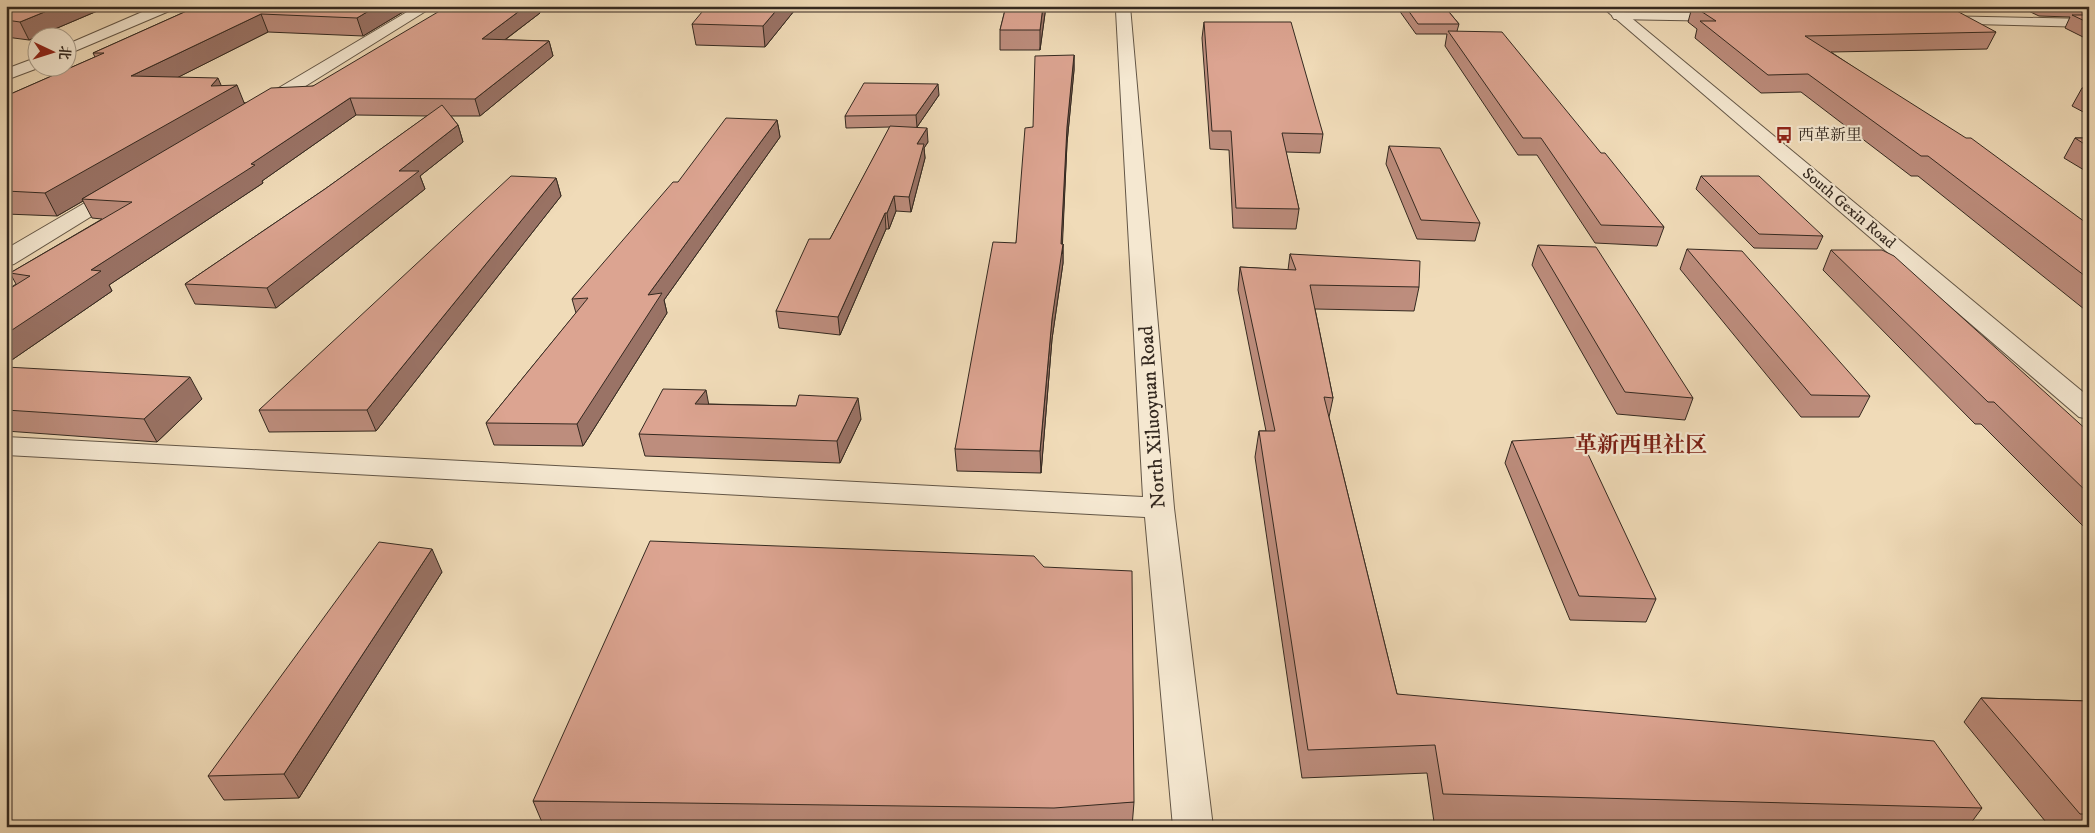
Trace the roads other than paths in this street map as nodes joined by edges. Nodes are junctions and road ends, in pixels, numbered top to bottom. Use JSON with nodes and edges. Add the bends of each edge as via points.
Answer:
{"nodes":[{"id":1,"x":169,"y":6,"type":"edge"},
{"id":2,"x":427,"y":6,"type":"edge"},
{"id":3,"x":1100,"y":6,"type":"edge"},
{"id":4,"x":1123,"y":6,"type":"edge"},
{"id":5,"x":1613,"y":11,"type":"edge"},
{"id":6,"x":1746,"y":18,"type":"edge"},
{"id":7,"x":1922,"y":20,"type":"edge"},
{"id":8,"x":2089,"y":23,"type":"edge"},
{"id":9,"x":78,"y":45,"type":"edge"},
{"id":10,"x":28,"y":66,"type":"edge"},
{"id":11,"x":6,"y":76,"type":"edge"},
{"id":12,"x":247,"y":114,"type":"edge"},
{"id":13,"x":136,"y":181,"type":"edge"},
{"id":14,"x":6,"y":259,"type":"edge"},
{"id":15,"x":2089,"y":410,"type":"edge"},
{"id":16,"x":6,"y":446,"type":"edge"},
{"id":17,"x":1159,"y":508,"type":"junction"},
{"id":18,"x":1193,"y":827,"type":"edge"}],
"edges":[{"from":1,"to":9,"type":"street"},
{"from":2,"to":12,"type":"street"},
{"from":3,"to":4,"type":"street"},
{"from":4,"to":17,"type":"street","name":"North Xiluoyuan Road"},
{"from":5,"to":6,"type":"street"},
{"from":5,"to":15,"type":"street","name":"South Gexin Road"},
{"from":7,"to":8,"type":"street"},
{"from":10,"to":11,"type":"street"},
{"from":13,"to":14,"type":"street"},
{"from":16,"to":17,"type":"street"},
{"from":17,"to":18,"type":"street","name":"North Xiluoyuan Road"}]}
